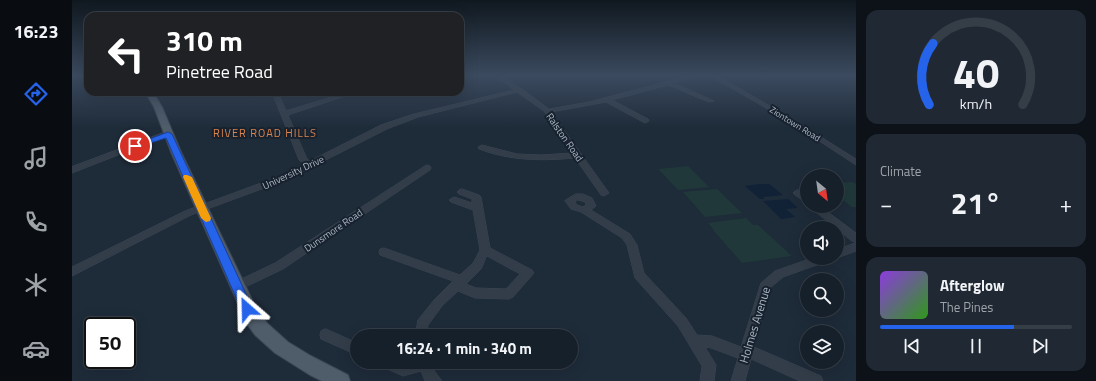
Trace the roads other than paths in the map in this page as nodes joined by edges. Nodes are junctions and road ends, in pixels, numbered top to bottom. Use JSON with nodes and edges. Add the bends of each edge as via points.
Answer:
{"nodes":[{"id":1,"x":508,"y":93,"type":"edge"},
{"id":2,"x":523,"y":93,"type":"edge"},
{"id":3,"x":630,"y":93,"type":"edge"},
{"id":4,"x":692,"y":93,"type":"edge"},
{"id":5,"x":743,"y":93,"type":"edge"},
{"id":6,"x":152,"y":96,"type":"edge"},
{"id":7,"x":277,"y":96,"type":"edge"},
{"id":8,"x":341,"y":96,"type":"edge"},
{"id":9,"x":606,"y":99,"type":"junction"},
{"id":10,"x":711,"y":101,"type":"dead end"},
{"id":11,"x":546,"y":111,"type":"junction"},
{"id":12,"x":284,"y":114,"type":"junction"},
{"id":13,"x":645,"y":121,"type":"dead end"},
{"id":14,"x":168,"y":134,"type":"junction"},
{"id":15,"x":482,"y":146,"type":"dead end"},
{"id":16,"x":577,"y":155,"type":"junction"},
{"id":17,"x":854,"y":160,"type":"edge"},
{"id":18,"x":310,"y":165,"type":"junction"},
{"id":19,"x":427,"y":168,"type":"dead end"},
{"id":20,"x":72,"y":170,"type":"edge"},
{"id":21,"x":462,"y":192,"type":"dead end"},
{"id":22,"x":604,"y":193,"type":"dead end"},
{"id":23,"x":454,"y":200,"type":"dead end"},
{"id":24,"x":202,"y":208,"type":"junction"},
{"id":25,"x":478,"y":208,"type":"junction"},
{"id":26,"x":584,"y":210,"type":"dead end"},
{"id":27,"x":823,"y":213,"type":"edge"},
{"id":28,"x":856,"y":238,"type":"edge"},
{"id":29,"x":856,"y":247,"type":"edge"},
{"id":30,"x":485,"y":250,"type":"junction"},
{"id":31,"x":844,"y":251,"type":"edge"},
{"id":32,"x":384,"y":252,"type":"dead end"},
{"id":33,"x":804,"y":265,"type":"edge"},
{"id":34,"x":72,"y":272,"type":"edge"},
{"id":35,"x":460,"y":282,"type":"junction"},
{"id":36,"x":237,"y":286,"type":"junction"},
{"id":37,"x":422,"y":329,"type":"edge"},
{"id":38,"x":326,"y":335,"type":"dead end"},
{"id":39,"x":694,"y":340,"type":"junction"},
{"id":40,"x":350,"y":346,"type":"edge"},
{"id":41,"x":745,"y":352,"type":"junction"},
{"id":42,"x":427,"y":369,"type":"edge"},
{"id":43,"x":341,"y":381,"type":"edge"},
{"id":44,"x":435,"y":381,"type":"edge"},
{"id":45,"x":707,"y":381,"type":"edge"},
{"id":46,"x":738,"y":381,"type":"edge"},
{"id":47,"x":816,"y":381,"type":"edge"}],
"edges":[{"from":1,"to":18,"type":"street","name":"University Drive","via":[[408,118],[372,133]]},
{"from":2,"to":11,"type":"street","name":"Ralston Road"},
{"from":3,"to":9,"type":"street"},
{"from":4,"to":10,"type":"street"},
{"from":5,"to":17,"type":"street","name":"Ziontown Road"},
{"from":6,"to":14,"type":"main road"},
{"from":7,"to":12,"type":"street"},
{"from":8,"to":12,"type":"street"},
{"from":9,"to":11,"type":"street"},
{"from":9,"to":13,"type":"street"},
{"from":11,"to":16,"type":"street","name":"Ralston Road"},
{"from":12,"to":18,"type":"street","via":[[303,160]]},
{"from":14,"to":20,"type":"street"},
{"from":14,"to":24,"type":"main road"},
{"from":15,"to":16,"type":"street","via":[[531,158]]},
{"from":16,"to":22,"type":"street","name":"Ralston Road"},
{"from":18,"to":24,"type":"street","name":"University Drive","via":[[276,181]]},
{"from":19,"to":36,"type":"street","name":"Dunsmore Road","via":[[279,266]]},
{"from":21,"to":25,"type":"street","via":[[476,197]]},
{"from":23,"to":25,"type":"street"},
{"from":24,"to":34,"type":"street","name":"University Drive"},
{"from":24,"to":36,"type":"main road"},
{"from":25,"to":30,"type":"street"},
{"from":26,"to":39,"type":"street","via":[[626,236],[632,245],[639,275],[682,322]]},
{"from":27,"to":28,"type":"street"},
{"from":29,"to":31,"type":"street"},
{"from":30,"to":35,"type":"street","via":[[477,266]]},
{"from":30,"to":35,"type":"street","via":[[528,273],[508,294],[475,293]]},
{"from":32,"to":35,"type":"street"},
{"from":33,"to":41,"type":"street","name":"Holmes Avenue","via":[[779,274],[765,286]]},
{"from":35,"to":37,"type":"street","via":[[438,303],[422,324]]},
{"from":36,"to":43,"type":"main road","via":[[252,319],[271,339],[310,365]]},
{"from":38,"to":40,"type":"street"},
{"from":39,"to":41,"type":"street","via":[[712,342]]},
{"from":39,"to":45,"type":"street","via":[[709,365]]},
{"from":41,"to":46,"type":"street","name":"Holmes Avenue"},
{"from":41,"to":47,"type":"street"},
{"from":42,"to":44,"type":"street"}]}
